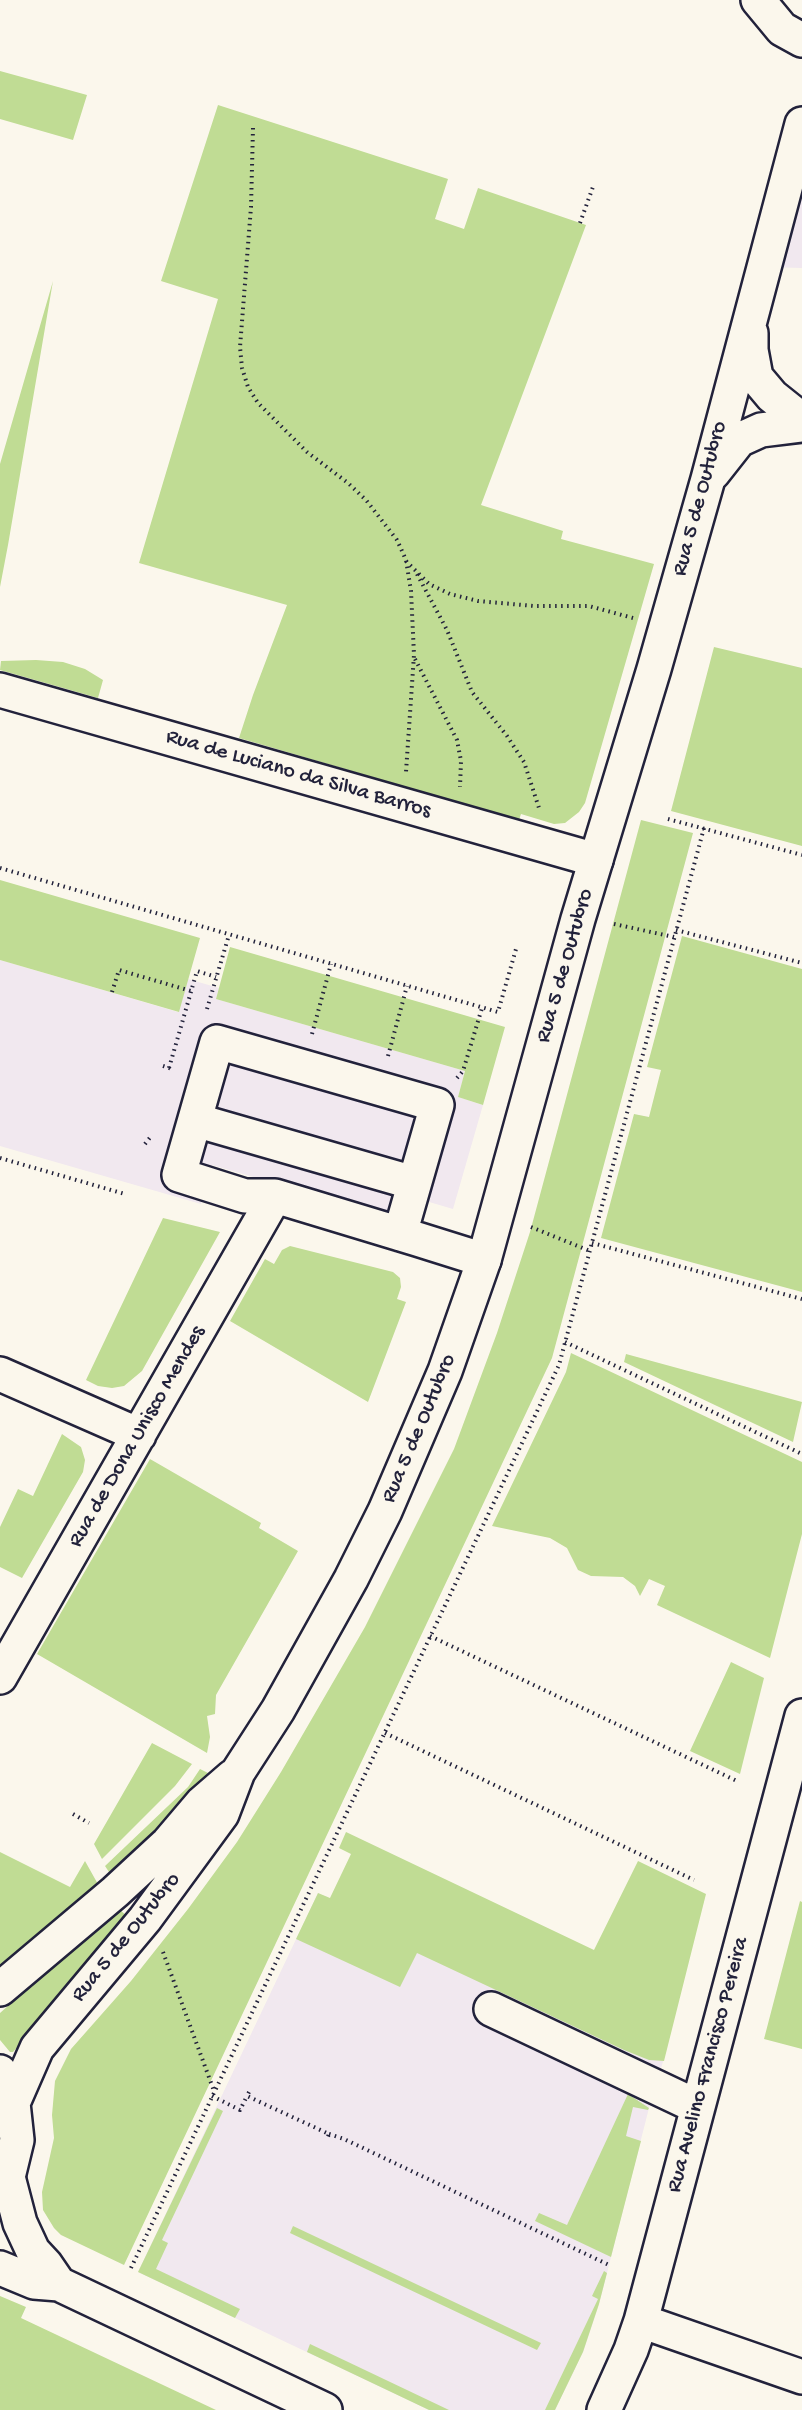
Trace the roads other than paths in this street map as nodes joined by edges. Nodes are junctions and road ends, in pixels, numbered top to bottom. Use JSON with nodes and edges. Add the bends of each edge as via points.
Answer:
{"nodes":[{"id":1,"x":758,"y":0,"type":"edge"},
{"id":2,"x":799,"y":44,"type":"edge"},
{"id":3,"x":802,"y":124,"type":"edge"},
{"id":4,"x":752,"y":308,"type":"junction"},
{"id":5,"x":802,"y":420,"type":"edge"},
{"id":6,"x":802,"y":425,"type":"edge"},
{"id":7,"x":708,"y":479,"type":"junction"},
{"id":8,"x":0,"y":690,"type":"edge"},
{"id":9,"x":596,"y":860,"type":"junction"},
{"id":10,"x":195,"y":1120,"type":"junction"},
{"id":11,"x":414,"y":1183,"type":"junction"},
{"id":12,"x":275,"y":1196,"type":"junction"},
{"id":13,"x":400,"y":1234,"type":"junction"},
{"id":14,"x":484,"y":1260,"type":"junction"},
{"id":15,"x":0,"y":1374,"type":"edge"},
{"id":16,"x":139,"y":1435,"type":"junction"},
{"id":17,"x":0,"y":1677,"type":"edge"},
{"id":18,"x":802,"y":1716,"type":"edge"},
{"id":19,"x":238,"y":1772,"type":"junction"},
{"id":20,"x":0,"y":1989,"type":"edge"},
{"id":21,"x":491,"y":2009,"type":"dead end"},
{"id":22,"x":0,"y":2072,"type":"edge"},
{"id":23,"x":13,"y":2103,"type":"junction"},
{"id":24,"x":698,"y":2107,"type":"junction"},
{"id":25,"x":4,"y":2186,"type":"edge"},
{"id":26,"x":0,"y":2268,"type":"edge"},
{"id":27,"x":59,"y":2284,"type":"junction"},
{"id":28,"x":641,"y":2321,"type":"junction"},
{"id":29,"x":802,"y":2377,"type":"edge"},
{"id":30,"x":325,"y":2410,"type":"edge"},
{"id":31,"x":604,"y":2410,"type":"edge"}],
"edges":[{"from":1,"to":2,"type":"street"},
{"from":3,"to":4,"type":"street","name":"Rua 5 de Outubro"},
{"from":4,"to":5,"type":"street","via":[[750,350],[756,377],[771,396]]},
{"from":4,"to":7,"type":"street","name":"Rua 5 de Outubro"},
{"from":6,"to":7,"type":"street","via":[[761,430],[739,440]]},
{"from":7,"to":9,"type":"street","name":"Rua 5 de Outubro"},
{"from":8,"to":9,"type":"street","name":"Rua de Luciano da Silva Barros"},
{"from":9,"to":14,"type":"street","name":"Rua 5 de Outubro"},
{"from":10,"to":11,"type":"street"},
{"from":10,"to":11,"type":"street","via":[[217,1042],[437,1105]]},
{"from":10,"to":12,"type":"street","via":[[179,1175],[245,1196]]},
{"from":11,"to":13,"type":"street"},
{"from":12,"to":13,"type":"street"},
{"from":12,"to":16,"type":"street","name":"Rua de Dona Unisco Mendes"},
{"from":13,"to":14,"type":"street"},
{"from":14,"to":19,"type":"street","name":"Rua 5 de Outubro","via":[[445,1371],[385,1511],[315,1645]]},
{"from":15,"to":16,"type":"street"},
{"from":16,"to":17,"type":"street","name":"Rua de Dona Unisco Mendes"},
{"from":18,"to":24,"type":"street","name":"Rua Avelino Francisco Pereira"},
{"from":19,"to":20,"type":"street","name":"Rua 5 de Outubro","via":[[115,1892]]},
{"from":19,"to":23,"type":"street","name":"Rua 5 de Outubro","via":[[222,1814],[145,1919],[37,2048]]},
{"from":21,"to":24,"type":"street"},
{"from":22,"to":23,"type":"street","name":"Rua 5 de Outubro"},
{"from":23,"to":25,"type":"street","name":"Rua 5 de Outubro","via":[[16,2140]]},
{"from":24,"to":28,"type":"street","name":"Rua Avelino Francisco Pereira"},
{"from":25,"to":27,"type":"street","via":[[33,2251]]},
{"from":26,"to":27,"type":"street","via":[[34,2282]]},
{"from":27,"to":30,"type":"street"},
{"from":28,"to":29,"type":"street"},
{"from":28,"to":31,"type":"street","name":"Rua Avelino Francisco Pereira"}]}
